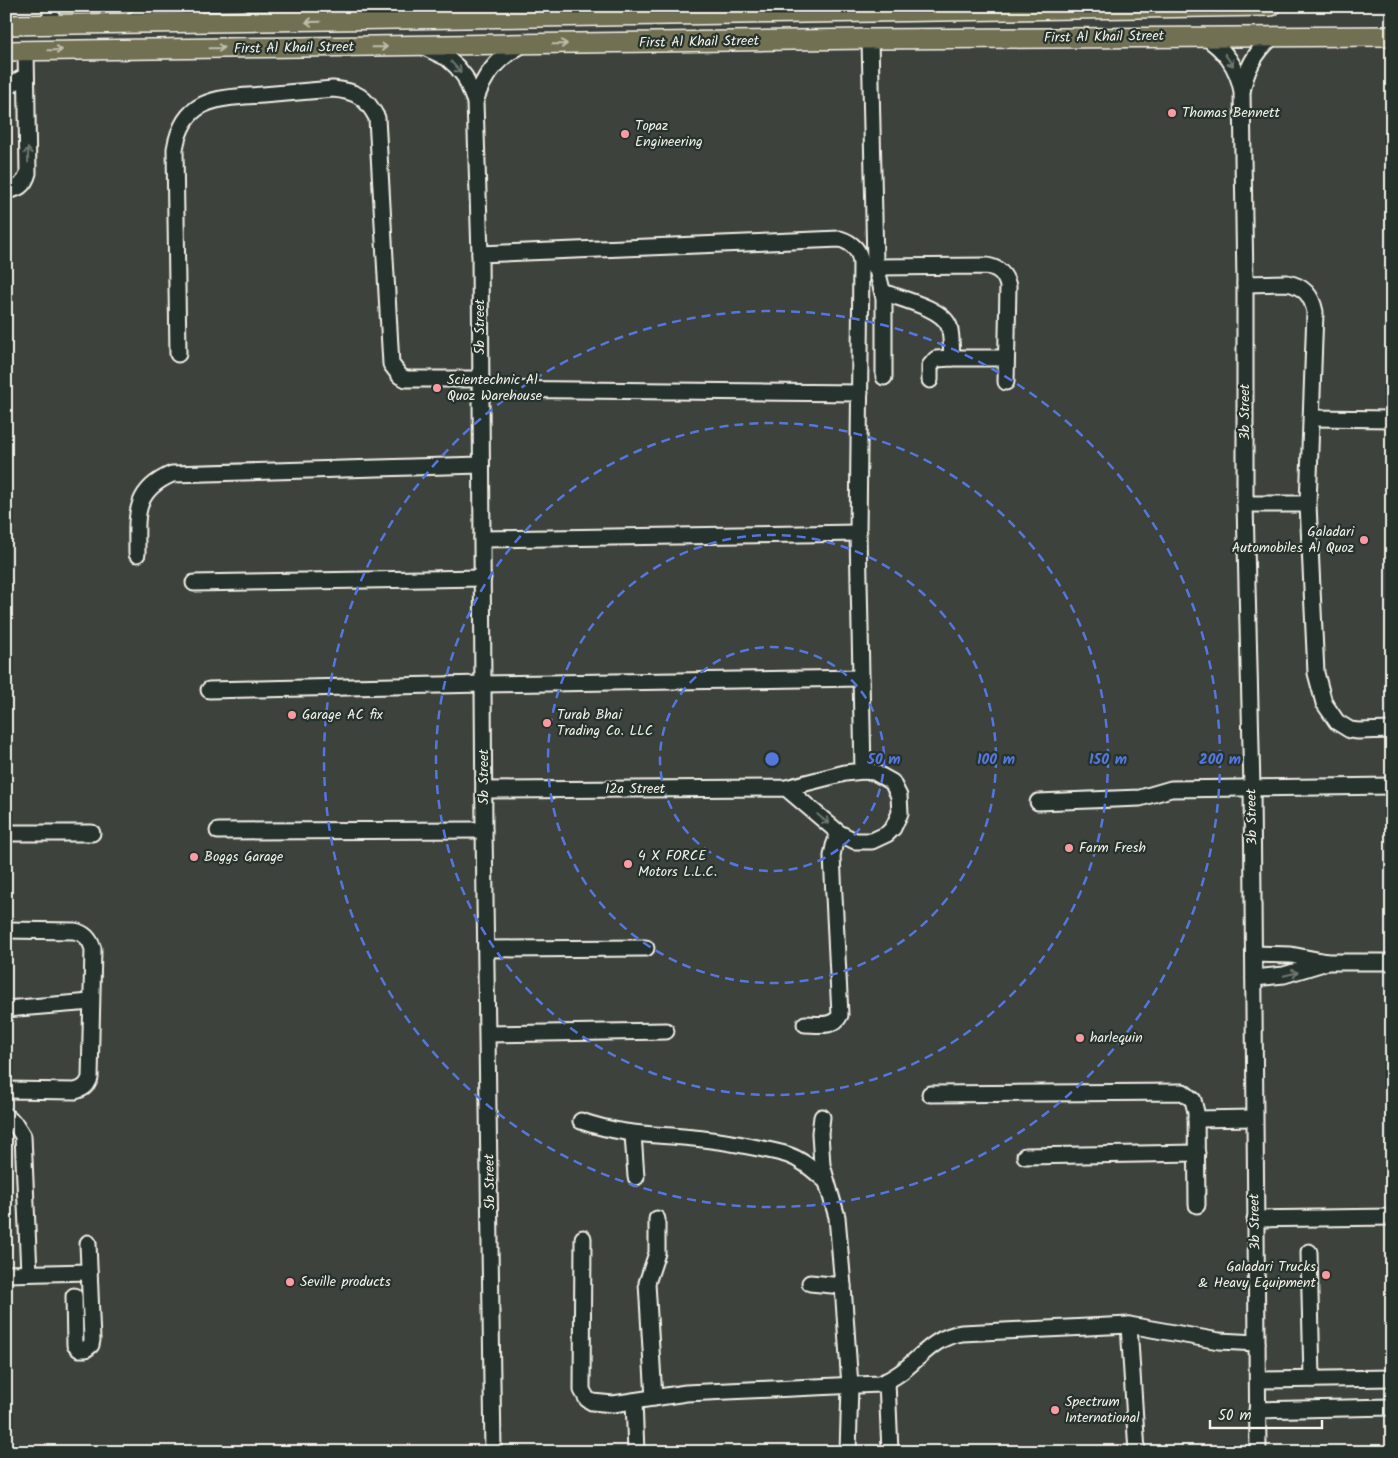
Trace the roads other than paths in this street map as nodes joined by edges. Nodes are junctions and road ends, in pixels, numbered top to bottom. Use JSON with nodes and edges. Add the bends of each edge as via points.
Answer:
{"nodes":[{"id":1,"x":151,"y":6,"type":"edge"},
{"id":2,"x":186,"y":6,"type":"edge"},
{"id":3,"x":1259,"y":6,"type":"edge"},
{"id":4,"x":1271,"y":6,"type":"edge"},
{"id":5,"x":951,"y":8,"type":"edge"},
{"id":6,"x":850,"y":9,"type":"edge"},
{"id":7,"x":787,"y":10,"type":"edge"},
{"id":8,"x":275,"y":14,"type":"edge"},
{"id":9,"x":51,"y":15,"type":"edge"},
{"id":10,"x":200,"y":23,"type":"junction"},
{"id":11,"x":127,"y":24,"type":"junction"},
{"id":12,"x":6,"y":25,"type":"edge"},
{"id":13,"x":1204,"y":36,"type":"junction"},
{"id":14,"x":1392,"y":36,"type":"edge"},
{"id":15,"x":1272,"y":37,"type":"junction"},
{"id":16,"x":870,"y":39,"type":"junction"},
{"id":17,"x":522,"y":45,"type":"junction"},
{"id":18,"x":423,"y":46,"type":"junction"},
{"id":19,"x":6,"y":51,"type":"edge"},
{"id":20,"x":26,"y":51,"type":"junction"},
{"id":21,"x":26,"y":76,"type":"junction"},
{"id":22,"x":6,"y":87,"type":"edge"},
{"id":23,"x":1242,"y":92,"type":"junction"},
{"id":24,"x":475,"y":102,"type":"junction"},
{"id":25,"x":6,"y":190,"type":"edge"},
{"id":26,"x":480,"y":254,"type":"junction"},
{"id":27,"x":875,"y":267,"type":"junction"},
{"id":28,"x":1245,"y":284,"type":"junction"},
{"id":29,"x":883,"y":292,"type":"junction"},
{"id":30,"x":178,"y":354,"type":"dead end"},
{"id":31,"x":952,"y":358,"type":"junction"},
{"id":32,"x":1006,"y":358,"type":"junction"},
{"id":33,"x":884,"y":377,"type":"dead end"},
{"id":34,"x":930,"y":380,"type":"dead end"},
{"id":35,"x":1006,"y":382,"type":"dead end"},
{"id":36,"x":480,"y":384,"type":"junction"},
{"id":37,"x":860,"y":393,"type":"junction"},
{"id":38,"x":1312,"y":418,"type":"junction"},
{"id":39,"x":1392,"y":419,"type":"edge"},
{"id":40,"x":481,"y":465,"type":"junction"},
{"id":41,"x":1245,"y":504,"type":"junction"},
{"id":42,"x":1308,"y":504,"type":"junction"},
{"id":43,"x":858,"y":533,"type":"junction"},
{"id":44,"x":482,"y":539,"type":"junction"},
{"id":45,"x":137,"y":554,"type":"dead end"},
{"id":46,"x":482,"y":578,"type":"junction"},
{"id":47,"x":194,"y":583,"type":"dead end"},
{"id":48,"x":861,"y":678,"type":"junction"},
{"id":49,"x":484,"y":684,"type":"junction"},
{"id":50,"x":209,"y":690,"type":"dead end"},
{"id":51,"x":1392,"y":730,"type":"edge"},
{"id":52,"x":863,"y":771,"type":"junction"},
{"id":53,"x":1392,"y":786,"type":"edge"},
{"id":54,"x":786,"y":788,"type":"junction"},
{"id":55,"x":1252,"y":788,"type":"junction"},
{"id":56,"x":484,"y":790,"type":"junction"},
{"id":57,"x":1038,"y":802,"type":"dead end"},
{"id":58,"x":484,"y":830,"type":"junction"},
{"id":59,"x":218,"y":832,"type":"dead end"},
{"id":60,"x":6,"y":833,"type":"edge"},
{"id":61,"x":92,"y":833,"type":"dead end"},
{"id":62,"x":839,"y":833,"type":"junction"},
{"id":63,"x":6,"y":930,"type":"edge"},
{"id":64,"x":646,"y":948,"type":"dead end"},
{"id":65,"x":487,"y":949,"type":"junction"},
{"id":66,"x":1254,"y":954,"type":"junction"},
{"id":67,"x":1327,"y":962,"type":"junction"},
{"id":68,"x":1392,"y":962,"type":"edge"},
{"id":69,"x":1254,"y":978,"type":"junction"},
{"id":70,"x":91,"y":1002,"type":"junction"},
{"id":71,"x":6,"y":1009,"type":"edge"},
{"id":72,"x":805,"y":1024,"type":"dead end"},
{"id":73,"x":666,"y":1031,"type":"dead end"},
{"id":74,"x":488,"y":1034,"type":"junction"},
{"id":75,"x":6,"y":1090,"type":"edge"},
{"id":76,"x":930,"y":1094,"type":"dead end"},
{"id":77,"x":6,"y":1116,"type":"edge"},
{"id":78,"x":822,"y":1117,"type":"dead end"},
{"id":79,"x":1254,"y":1118,"type":"junction"},
{"id":80,"x":1196,"y":1119,"type":"junction"},
{"id":81,"x":581,"y":1121,"type":"dead end"},
{"id":82,"x":633,"y":1134,"type":"junction"},
{"id":83,"x":1197,"y":1152,"type":"junction"},
{"id":84,"x":1025,"y":1156,"type":"dead end"},
{"id":85,"x":636,"y":1177,"type":"dead end"},
{"id":86,"x":826,"y":1181,"type":"junction"},
{"id":87,"x":1197,"y":1205,"type":"dead end"},
{"id":88,"x":1392,"y":1217,"type":"edge"},
{"id":89,"x":1255,"y":1219,"type":"junction"},
{"id":90,"x":657,"y":1220,"type":"dead end"},
{"id":91,"x":583,"y":1238,"type":"dead end"},
{"id":92,"x":88,"y":1243,"type":"dead end"},
{"id":93,"x":1309,"y":1252,"type":"dead end"},
{"id":94,"x":89,"y":1272,"type":"junction"},
{"id":95,"x":30,"y":1273,"type":"junction"},
{"id":96,"x":6,"y":1274,"type":"edge"},
{"id":97,"x":810,"y":1284,"type":"dead end"},
{"id":98,"x":843,"y":1286,"type":"junction"},
{"id":99,"x":74,"y":1296,"type":"dead end"},
{"id":100,"x":1129,"y":1325,"type":"junction"},
{"id":101,"x":1256,"y":1343,"type":"junction"},
{"id":102,"x":1392,"y":1378,"type":"edge"},
{"id":103,"x":1258,"y":1380,"type":"junction"},
{"id":104,"x":1312,"y":1380,"type":"junction"},
{"id":105,"x":887,"y":1381,"type":"junction"},
{"id":106,"x":850,"y":1386,"type":"junction"},
{"id":107,"x":654,"y":1398,"type":"junction"},
{"id":108,"x":634,"y":1402,"type":"junction"},
{"id":109,"x":1392,"y":1407,"type":"edge"},
{"id":110,"x":1258,"y":1410,"type":"junction"},
{"id":111,"x":494,"y":1452,"type":"edge"},
{"id":112,"x":636,"y":1452,"type":"edge"},
{"id":113,"x":848,"y":1452,"type":"edge"},
{"id":114,"x":890,"y":1452,"type":"edge"},
{"id":115,"x":1137,"y":1452,"type":"edge"},
{"id":116,"x":1258,"y":1452,"type":"edge"}],
"edges":[{"from":1,"to":11,"type":"street"},
{"from":2,"to":10,"type":"street"},
{"from":3,"to":4,"type":"main road","name":"First Al Khail Street"},
{"from":3,"to":5,"type":"main road","name":"First Al Khail Street"},
{"from":5,"to":6,"type":"main road","name":"First Al Khail Street"},
{"from":6,"to":7,"type":"main road","name":"First Al Khail Street"},
{"from":7,"to":8,"type":"main road","name":"First Al Khail Street","one_way":true},
{"from":8,"to":10,"type":"main road","name":"First Al Khail Street"},
{"from":9,"to":11,"type":"main road","name":"First Al Khail Street"},
{"from":9,"to":12,"type":"main road","name":"First Al Khail Street"},
{"from":10,"to":11,"type":"main road","name":"First Al Khail Street"},
{"from":13,"to":15,"type":"main road","name":"First Al Khail Street"},
{"from":13,"to":16,"type":"main road","name":"First Al Khail Street"},
{"from":13,"to":23,"type":"street","name":"3b Street","one_way":true,"via":[[1216,44],[1234,65]]},
{"from":14,"to":15,"type":"main road","name":"First Al Khail Street"},
{"from":15,"to":23,"type":"street","name":"3b Street","via":[[1249,67]]},
{"from":17,"to":16,"type":"main road","name":"First Al Khail Street","one_way":true},
{"from":16,"to":27,"type":"street"},
{"from":17,"to":18,"type":"main road","name":"First Al Khail Street"},
{"from":17,"to":24,"type":"street","name":"5b Street","via":[[491,68]]},
{"from":20,"to":18,"type":"main road","name":"First Al Khail Street","one_way":true},
{"from":18,"to":24,"type":"street","name":"5b Street","one_way":true,"via":[[457,67]]},
{"from":19,"to":20,"type":"main road","name":"First Al Khail Street"},
{"from":20,"to":21,"type":"street"},
{"from":21,"to":22,"type":"street"},
{"from":25,"to":21,"type":"street","one_way":true,"via":[[21,186],[28,173]]},
{"from":23,"to":28,"type":"street","name":"3b Street"},
{"from":24,"to":26,"type":"street","name":"5b Street"},
{"from":26,"to":36,"type":"street","name":"5b Street"},
{"from":26,"to":37,"type":"street","via":[[846,241],[855,247],[861,258]]},
{"from":27,"to":29,"type":"street"},
{"from":27,"to":32,"type":"street","via":[[987,266],[997,269],[1008,286]]},
{"from":28,"to":38,"type":"street","via":[[1287,283],[1299,286],[1310,296],[1315,312]]},
{"from":28,"to":41,"type":"street","name":"3b Street"},
{"from":29,"to":31,"type":"street","via":[[944,318],[950,331]]},
{"from":29,"to":33,"type":"street"},
{"from":30,"to":36,"type":"street","via":[[175,149],[181,126],[197,108],[218,98],[347,90],[370,105],[377,118],[391,364],[406,379]]},
{"from":31,"to":32,"type":"street"},
{"from":31,"to":34,"type":"street","via":[[932,362]]},
{"from":32,"to":35,"type":"street"},
{"from":36,"to":37,"type":"street"},
{"from":36,"to":40,"type":"street","name":"5b Street"},
{"from":37,"to":43,"type":"street"},
{"from":38,"to":39,"type":"street"},
{"from":38,"to":42,"type":"street"},
{"from":40,"to":44,"type":"street","name":"5b Street"},
{"from":40,"to":45,"type":"street","via":[[172,474],[148,488],[141,500],[137,514]]},
{"from":41,"to":42,"type":"street"},
{"from":41,"to":55,"type":"street","name":"3b Street"},
{"from":42,"to":51,"type":"street","via":[[1316,673],[1324,703],[1336,722],[1350,730]]},
{"from":43,"to":44,"type":"street"},
{"from":43,"to":48,"type":"street"},
{"from":44,"to":46,"type":"street","name":"5b Street"},
{"from":46,"to":47,"type":"street"},
{"from":46,"to":49,"type":"street","name":"5b Street"},
{"from":48,"to":49,"type":"street"},
{"from":48,"to":52,"type":"street"},
{"from":49,"to":50,"type":"street"},
{"from":49,"to":56,"type":"street","name":"5b Street"},
{"from":52,"to":54,"type":"street","name":"12a Street"},
{"from":52,"to":62,"type":"street","name":"12a Street","via":[[874,772],[897,788],[900,805],[897,821],[887,834],[872,841],[855,841]]},
{"from":53,"to":55,"type":"street"},
{"from":54,"to":56,"type":"street","name":"12a Street"},
{"from":54,"to":62,"type":"street","name":"12a Street","one_way":true},
{"from":55,"to":57,"type":"street","via":[[1171,789],[1140,798]]},
{"from":55,"to":66,"type":"street","name":"3b Street"},
{"from":56,"to":58,"type":"street","name":"5b Street"},
{"from":58,"to":59,"type":"street"},
{"from":58,"to":65,"type":"street","name":"5b Street"},
{"from":60,"to":61,"type":"street"},
{"from":62,"to":72,"type":"street","via":[[832,856],[840,1015],[833,1023]]},
{"from":63,"to":70,"type":"street","via":[[84,934],[93,949]]},
{"from":64,"to":65,"type":"street"},
{"from":65,"to":74,"type":"street","name":"5b Street"},
{"from":66,"to":67,"type":"street","via":[[1291,955]]},
{"from":66,"to":69,"type":"street","name":"3b Street"},
{"from":67,"to":68,"type":"street"},
{"from":69,"to":67,"type":"street","one_way":true,"via":[[1284,975]]},
{"from":69,"to":79,"type":"street","name":"3b Street"},
{"from":70,"to":71,"type":"street"},
{"from":70,"to":75,"type":"street","via":[[90,1078],[84,1087],[75,1091]]},
{"from":73,"to":74,"type":"street"},
{"from":74,"to":111,"type":"street","name":"5b Street"},
{"from":76,"to":80,"type":"street","via":[[1175,1091],[1183,1092],[1192,1100]]},
{"from":77,"to":95,"type":"street","via":[[23,1136]]},
{"from":78,"to":86,"type":"street","via":[[820,1149]]},
{"from":79,"to":80,"type":"street"},
{"from":79,"to":89,"type":"street","name":"3b Street"},
{"from":80,"to":83,"type":"street"},
{"from":81,"to":82,"type":"street"},
{"from":82,"to":85,"type":"street"},
{"from":82,"to":86,"type":"street","via":[[741,1144],[788,1155]]},
{"from":83,"to":84,"type":"street"},
{"from":83,"to":87,"type":"street"},
{"from":86,"to":98,"type":"street","via":[[838,1217]]},
{"from":88,"to":89,"type":"street"},
{"from":89,"to":101,"type":"street","name":"3b Street"},
{"from":90,"to":107,"type":"street","via":[[657,1253],[647,1283]]},
{"from":91,"to":108,"type":"street","via":[[582,1390],[592,1402]]},
{"from":92,"to":94,"type":"street"},
{"from":93,"to":104,"type":"street"},
{"from":94,"to":95,"type":"street"},
{"from":94,"to":99,"type":"street","via":[[92,1340],[86,1349],[75,1345]]},
{"from":95,"to":96,"type":"street"},
{"from":97,"to":98,"type":"street"},
{"from":98,"to":106,"type":"street"},
{"from":100,"to":101,"type":"street","via":[[1220,1341]]},
{"from":100,"to":105,"type":"street","via":[[954,1334],[937,1340],[900,1374]]},
{"from":100,"to":115,"type":"street"},
{"from":101,"to":103,"type":"street","name":"3b Street"},
{"from":102,"to":104,"type":"street"},
{"from":103,"to":104,"type":"street"},
{"from":103,"to":110,"type":"street","name":"3b Street"},
{"from":105,"to":106,"type":"street"},
{"from":105,"to":114,"type":"street"},
{"from":106,"to":107,"type":"street","via":[[686,1393]]},
{"from":106,"to":113,"type":"street"},
{"from":107,"to":108,"type":"street"},
{"from":108,"to":112,"type":"street"},
{"from":109,"to":110,"type":"street"},
{"from":110,"to":116,"type":"street","name":"3b Street"}]}
